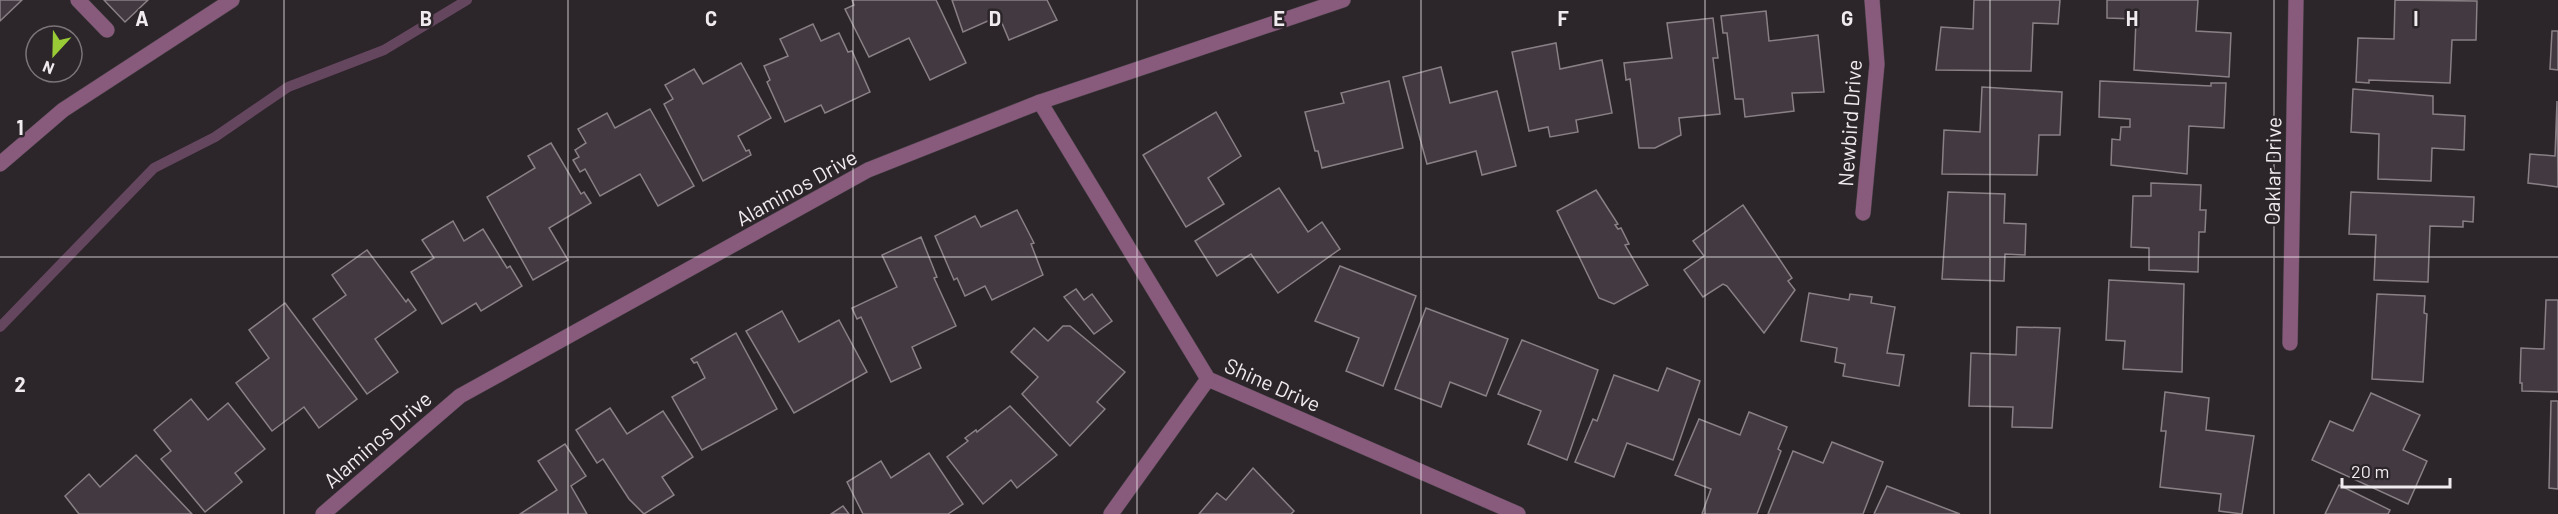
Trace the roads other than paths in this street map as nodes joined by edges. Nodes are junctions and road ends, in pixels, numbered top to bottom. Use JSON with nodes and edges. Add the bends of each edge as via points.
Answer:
{"nodes":[{"id":1,"x":78,"y":0,"type":"edge"},
{"id":2,"x":232,"y":0,"type":"edge"},
{"id":3,"x":1343,"y":0,"type":"edge"},
{"id":4,"x":1872,"y":0,"type":"edge"},
{"id":5,"x":2296,"y":0,"type":"edge"},
{"id":6,"x":107,"y":30,"type":"dead end"},
{"id":7,"x":1041,"y":102,"type":"junction"},
{"id":8,"x":0,"y":164,"type":"edge"},
{"id":9,"x":1863,"y":213,"type":"dead end"},
{"id":10,"x":2290,"y":343,"type":"dead end"},
{"id":11,"x":1208,"y":379,"type":"junction"},
{"id":12,"x":322,"y":514,"type":"edge"},
{"id":13,"x":1111,"y":514,"type":"edge"},
{"id":14,"x":1518,"y":514,"type":"edge"}],
"edges":[{"from":1,"to":6,"type":"street"},
{"from":2,"to":8,"type":"street","via":[[63,110]]},
{"from":3,"to":7,"type":"street","name":"Alaminos Drive"},
{"from":4,"to":9,"type":"street","name":"Newbird Drive","via":[[1877,64]]},
{"from":5,"to":10,"type":"street","name":"Oaklar Drive"},
{"from":7,"to":11,"type":"street","name":"Shine Drive"},
{"from":7,"to":12,"type":"street","name":"Alaminos Drive","via":[[868,170],[460,396]]},
{"from":11,"to":13,"type":"street"},
{"from":11,"to":14,"type":"street","name":"Shine Drive"}]}
